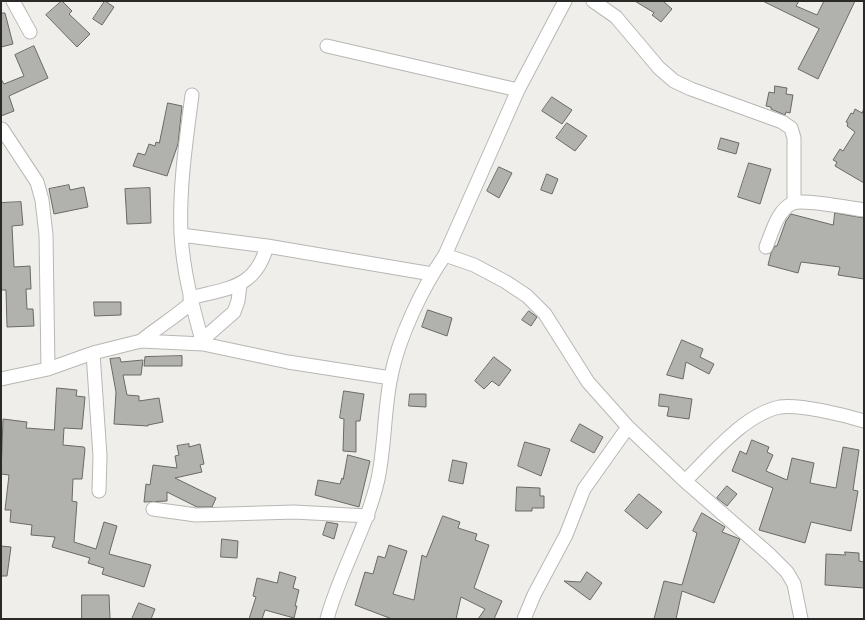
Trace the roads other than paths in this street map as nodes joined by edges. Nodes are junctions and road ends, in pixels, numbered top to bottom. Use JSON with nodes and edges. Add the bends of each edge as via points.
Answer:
{"nodes":[{"id":1,"x":13,"y":1,"type":"edge"},
{"id":2,"x":565,"y":1,"type":"edge"},
{"id":3,"x":593,"y":1,"type":"edge"},
{"id":4,"x":30,"y":32,"type":"dead end"},
{"id":5,"x":327,"y":46,"type":"dead end"},
{"id":6,"x":518,"y":90,"type":"junction"},
{"id":7,"x":192,"y":95,"type":"dead end"},
{"id":8,"x":2,"y":129,"type":"edge"},
{"id":9,"x":794,"y":203,"type":"junction"},
{"id":10,"x":864,"y":210,"type":"edge"},
{"id":11,"x":181,"y":235,"type":"junction"},
{"id":12,"x":267,"y":246,"type":"junction"},
{"id":13,"x":766,"y":247,"type":"dead end"},
{"id":14,"x":445,"y":255,"type":"junction"},
{"id":15,"x":432,"y":274,"type":"junction"},
{"id":16,"x":240,"y":284,"type":"junction"},
{"id":17,"x":191,"y":301,"type":"junction"},
{"id":18,"x":140,"y":341,"type":"junction"},
{"id":19,"x":202,"y":342,"type":"junction"},
{"id":20,"x":93,"y":353,"type":"junction"},
{"id":21,"x":48,"y":369,"type":"junction"},
{"id":22,"x":391,"y":378,"type":"junction"},
{"id":23,"x":1,"y":379,"type":"edge"},
{"id":24,"x":864,"y":421,"type":"edge"},
{"id":25,"x":628,"y":427,"type":"junction"},
{"id":26,"x":685,"y":481,"type":"junction"},
{"id":27,"x":99,"y":490,"type":"dead end"},
{"id":28,"x":153,"y":509,"type":"dead end"},
{"id":29,"x":368,"y":516,"type":"junction"},
{"id":30,"x":327,"y":619,"type":"edge"},
{"id":31,"x":524,"y":619,"type":"edge"},
{"id":32,"x":801,"y":619,"type":"edge"}],
"edges":[{"from":1,"to":4,"type":"street"},
{"from":2,"to":6,"type":"street"},
{"from":3,"to":9,"type":"street","via":[[616,17],[659,68],[674,81],[691,90],[782,122],[791,128],[794,138]]},
{"from":5,"to":6,"type":"street"},
{"from":6,"to":14,"type":"street"},
{"from":7,"to":11,"type":"street","via":[[183,162]]},
{"from":8,"to":21,"type":"street","via":[[37,182],[42,200],[46,234]]},
{"from":9,"to":10,"type":"street"},
{"from":9,"to":13,"type":"street","via":[[784,211],[775,224]]},
{"from":11,"to":12,"type":"street"},
{"from":11,"to":17,"type":"street"},
{"from":12,"to":15,"type":"street"},
{"from":12,"to":16,"type":"street","via":[[257,271]]},
{"from":14,"to":15,"type":"street"},
{"from":14,"to":25,"type":"street","via":[[474,265],[527,296],[545,314],[588,382]]},
{"from":15,"to":22,"type":"street","via":[[398,348]]},
{"from":16,"to":17,"type":"street"},
{"from":16,"to":19,"type":"street","via":[[234,312]]},
{"from":17,"to":18,"type":"street","via":[[175,317]]},
{"from":17,"to":19,"type":"street"},
{"from":18,"to":19,"type":"street"},
{"from":18,"to":20,"type":"street"},
{"from":19,"to":22,"type":"street","via":[[288,362]]},
{"from":20,"to":21,"type":"street"},
{"from":20,"to":27,"type":"street","via":[[100,456]]},
{"from":21,"to":23,"type":"street"},
{"from":22,"to":29,"type":"street","via":[[378,478]]},
{"from":24,"to":26,"type":"street","via":[[815,410],[781,407],[757,416],[728,438]]},
{"from":25,"to":26,"type":"street"},
{"from":25,"to":31,"type":"street","via":[[584,489],[566,535]]},
{"from":26,"to":32,"type":"street","via":[[787,572],[794,584]]},
{"from":28,"to":29,"type":"street","via":[[196,515],[294,512]]},
{"from":29,"to":30,"type":"street"}]}
